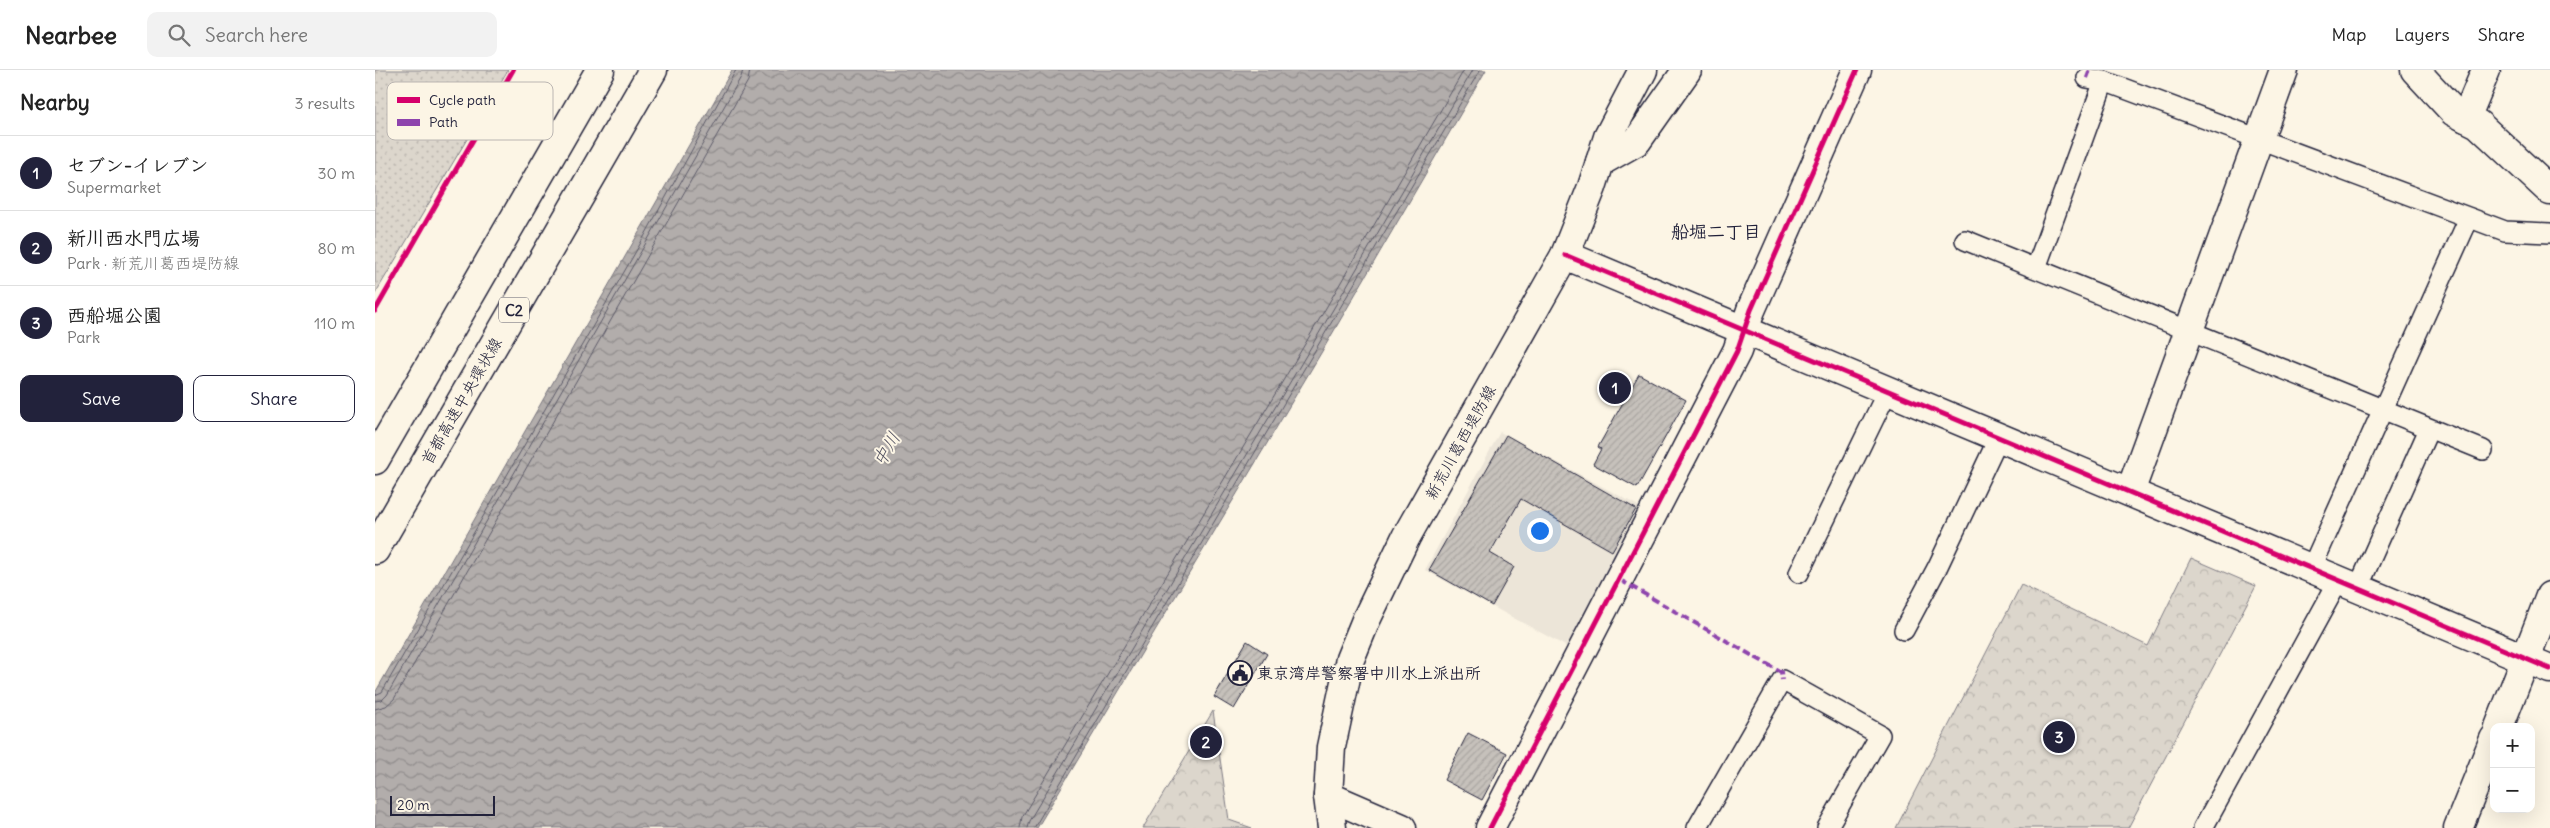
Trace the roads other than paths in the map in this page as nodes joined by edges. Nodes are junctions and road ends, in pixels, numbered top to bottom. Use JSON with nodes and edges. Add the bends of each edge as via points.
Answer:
{"nodes":[{"id":1,"x":600,"y":70,"type":"edge"},
{"id":2,"x":653,"y":70,"type":"edge"},
{"id":3,"x":1643,"y":70,"type":"edge"},
{"id":4,"x":1687,"y":70,"type":"edge"},
{"id":5,"x":1857,"y":70,"type":"edge"},
{"id":6,"x":2284,"y":70,"type":"edge"},
{"id":7,"x":2415,"y":70,"type":"edge"},
{"id":8,"x":2486,"y":70,"type":"edge"},
{"id":9,"x":2466,"y":118,"type":"junction"},
{"id":10,"x":2259,"y":139,"type":"junction"},
{"id":11,"x":1600,"y":162,"type":"junction"},
{"id":12,"x":2550,"y":191,"type":"edge"},
{"id":13,"x":2469,"y":218,"type":"junction"},
{"id":14,"x":2550,"y":233,"type":"edge"},
{"id":15,"x":1965,"y":240,"type":"dead end"},
{"id":16,"x":1565,"y":255,"type":"junction"},
{"id":17,"x":2036,"y":268,"type":"junction"},
{"id":18,"x":1744,"y":330,"type":"junction"},
{"id":19,"x":2189,"y":330,"type":"junction"},
{"id":20,"x":1888,"y":390,"type":"junction"},
{"id":21,"x":2383,"y":410,"type":"junction"},
{"id":22,"x":2429,"y":429,"type":"junction"},
{"id":23,"x":1999,"y":437,"type":"junction"},
{"id":24,"x":2483,"y":450,"type":"dead end"},
{"id":25,"x":375,"y":460,"type":"edge"},
{"id":26,"x":2130,"y":492,"type":"junction"},
{"id":27,"x":375,"y":550,"type":"edge"},
{"id":28,"x":2311,"y":569,"type":"junction"},
{"id":29,"x":1799,"y":573,"type":"dead end"},
{"id":30,"x":2349,"y":584,"type":"junction"},
{"id":31,"x":2550,"y":596,"type":"edge"},
{"id":32,"x":1903,"y":630,"type":"dead end"},
{"id":33,"x":2525,"y":659,"type":"junction"},
{"id":34,"x":2550,"y":669,"type":"edge"},
{"id":35,"x":2501,"y":723,"type":"edge"},
{"id":36,"x":2490,"y":749,"type":"edge"},
{"id":37,"x":1328,"y":796,"type":"junction"},
{"id":38,"x":1332,"y":828,"type":"edge"},
{"id":39,"x":1402,"y":828,"type":"edge"},
{"id":40,"x":1490,"y":828,"type":"edge"},
{"id":41,"x":1697,"y":828,"type":"edge"},
{"id":42,"x":1827,"y":828,"type":"edge"},
{"id":43,"x":2203,"y":828,"type":"edge"},
{"id":44,"x":2458,"y":828,"type":"edge"}],
"edges":[{"from":1,"to":25,"type":"main road"},
{"from":2,"to":27,"type":"main road","name":"首都高速中央環状線","number":"C2"},
{"from":3,"to":11,"type":"main road","name":"新荒川葛西堤防線","via":[[1608,137]]},
{"from":4,"to":11,"type":"main road","via":[[1637,141]]},
{"from":5,"to":18,"type":"main road"},
{"from":6,"to":10,"type":"main road"},
{"from":7,"to":9,"type":"main road","via":[[2454,112]]},
{"from":8,"to":9,"type":"main road"},
{"from":9,"to":12,"type":"main road","via":[[2478,124]]},
{"from":10,"to":13,"type":"lane"},
{"from":10,"to":17,"type":"lane","via":[[2096,79]]},
{"from":10,"to":19,"type":"main road"},
{"from":11,"to":16,"type":"main road","name":"新荒川葛西堤防線"},
{"from":13,"to":14,"type":"lane","via":[[2505,232]]},
{"from":13,"to":21,"type":"lane"},
{"from":15,"to":17,"type":"lane"},
{"from":16,"to":18,"type":"main road"},
{"from":16,"to":37,"type":"main road","name":"新荒川葛西堤防線","via":[[1406,537],[1366,620],[1350,659],[1340,701],[1331,747]]},
{"from":17,"to":19,"type":"lane"},
{"from":18,"to":20,"type":"main road"},
{"from":18,"to":40,"type":"main road","via":[[1737,352]]},
{"from":19,"to":21,"type":"lane"},
{"from":19,"to":26,"type":"main road"},
{"from":20,"to":23,"type":"main road"},
{"from":20,"to":29,"type":"lane"},
{"from":21,"to":22,"type":"lane"},
{"from":21,"to":28,"type":"lane"},
{"from":22,"to":24,"type":"lane"},
{"from":22,"to":30,"type":"lane"},
{"from":23,"to":26,"type":"main road"},
{"from":23,"to":32,"type":"lane","via":[[1937,568]]},
{"from":26,"to":28,"type":"main road"},
{"from":28,"to":30,"type":"main road"},
{"from":30,"to":33,"type":"main road"},
{"from":30,"to":43,"type":"lane"},
{"from":31,"to":33,"type":"main road"},
{"from":33,"to":34,"type":"main road"},
{"from":33,"to":35,"type":"main road"},
{"from":36,"to":44,"type":"main road"},
{"from":37,"to":38,"type":"main road","name":"新荒川葛西堤防線"},
{"from":37,"to":39,"type":"main road"},
{"from":41,"to":42,"type":"lane","via":[[1782,680],[1880,735]]}]}
